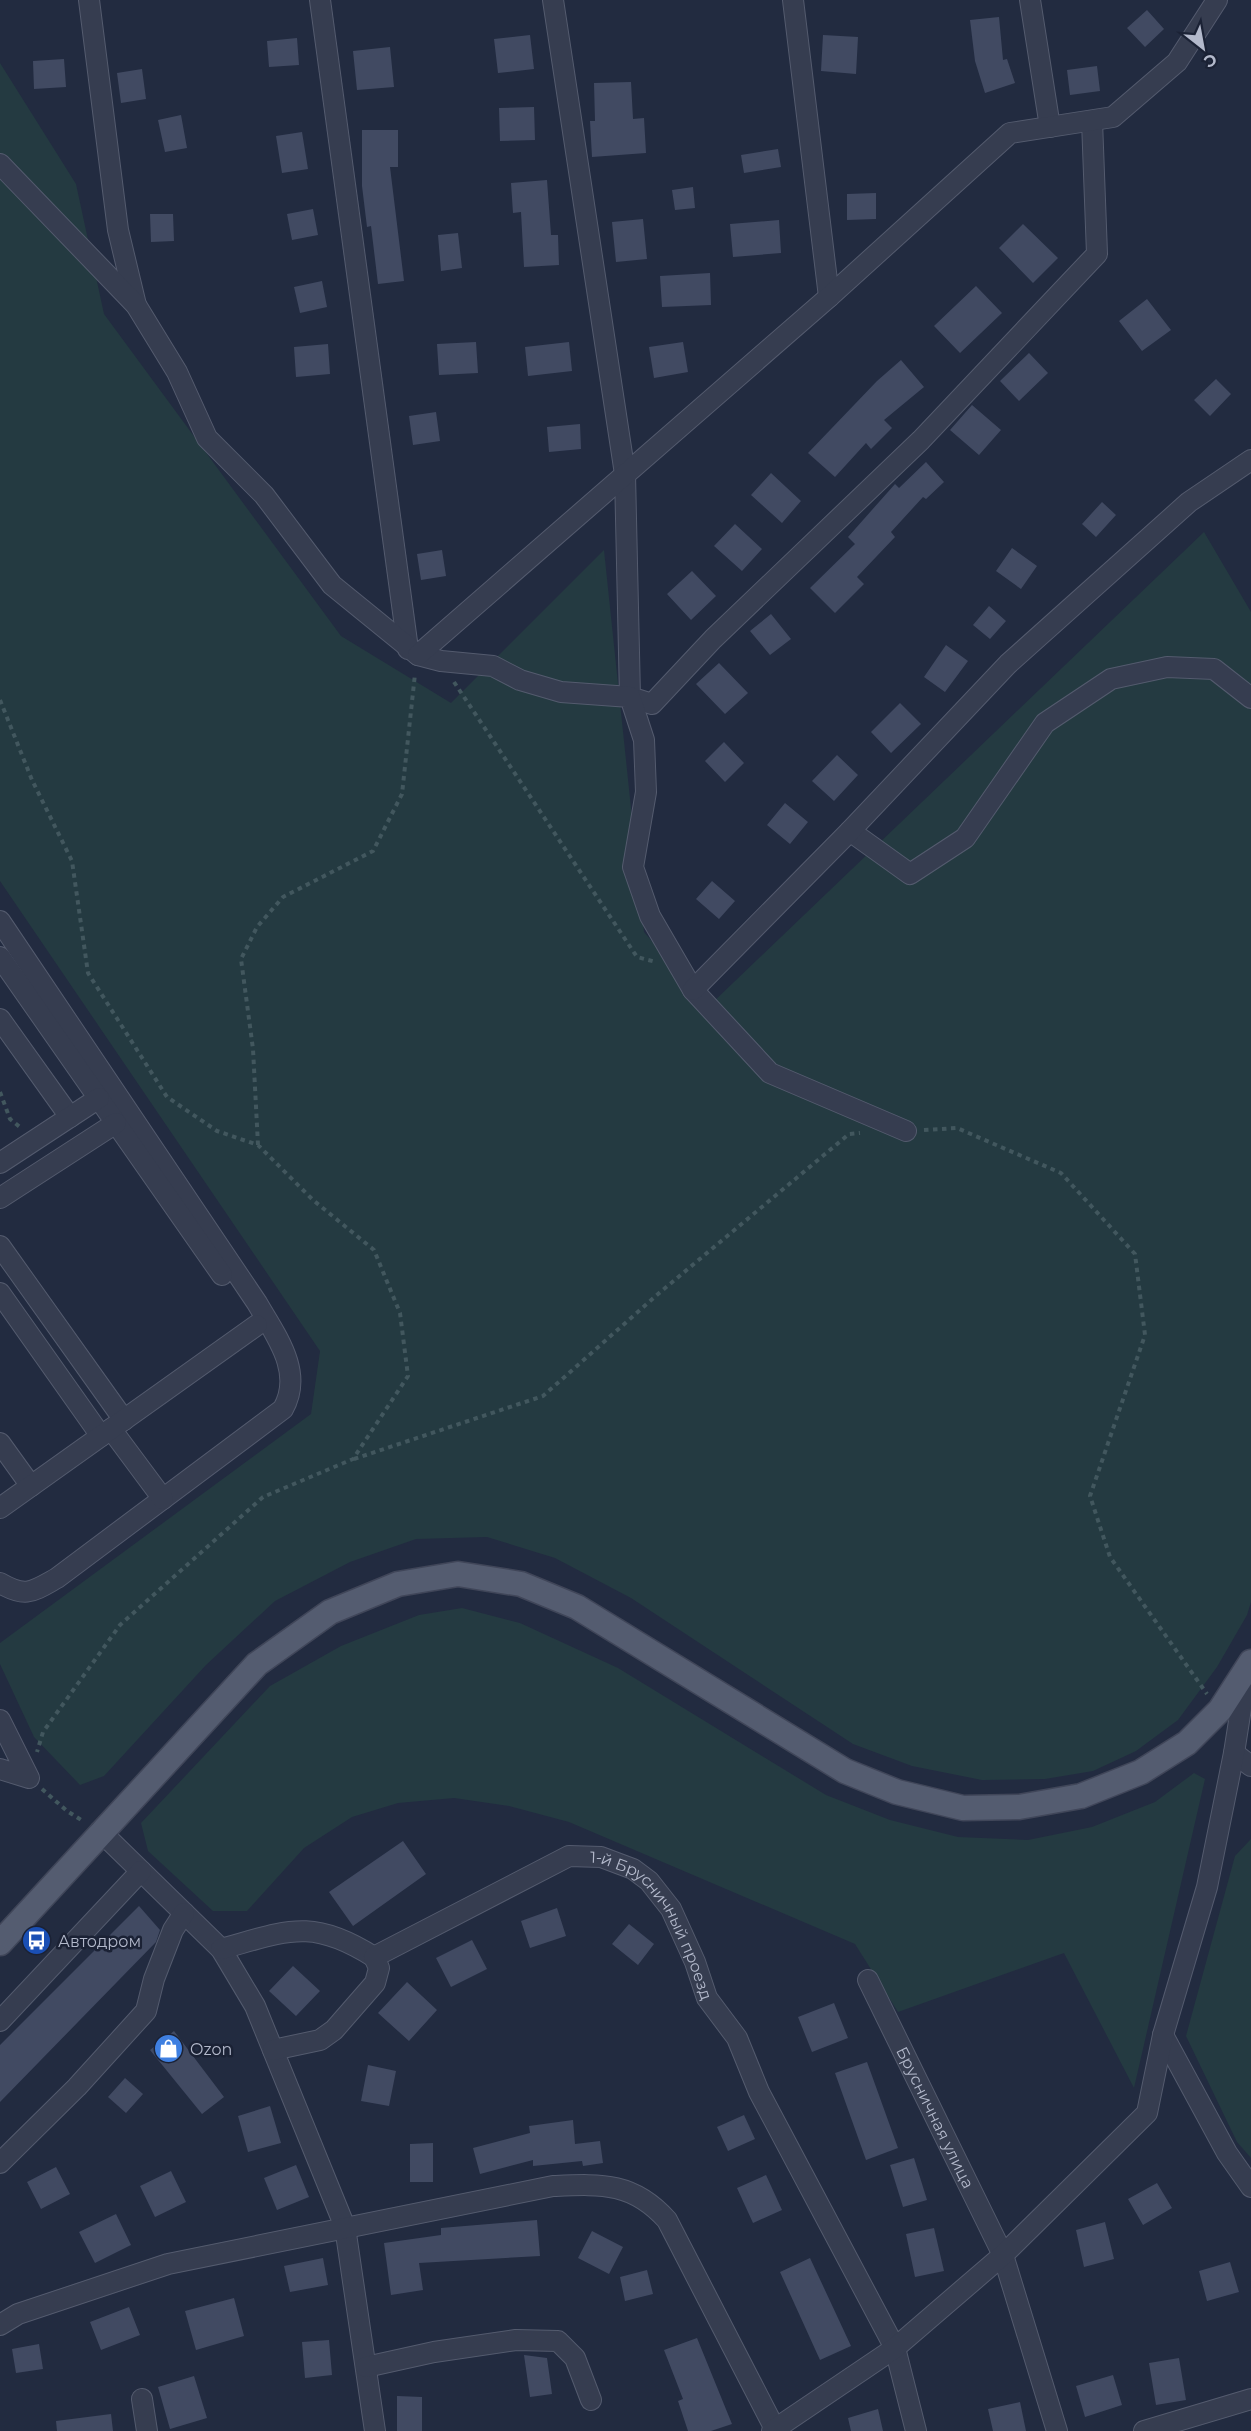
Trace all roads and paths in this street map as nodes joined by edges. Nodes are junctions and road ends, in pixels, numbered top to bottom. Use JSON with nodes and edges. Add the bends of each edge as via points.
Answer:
{"nodes":[{"id":1,"x":89,"y":0,"type":"edge"},
{"id":2,"x":320,"y":0,"type":"edge"},
{"id":3,"x":553,"y":0,"type":"edge"},
{"id":4,"x":793,"y":0,"type":"edge"},
{"id":5,"x":1029,"y":0,"type":"edge"},
{"id":6,"x":1217,"y":0,"type":"edge"},
{"id":7,"x":1092,"y":121,"type":"junction"},
{"id":8,"x":1050,"y":127,"type":"junction"},
{"id":9,"x":0,"y":164,"type":"edge"},
{"id":10,"x":829,"y":297,"type":"junction"},
{"id":11,"x":136,"y":305,"type":"junction"},
{"id":12,"x":1251,"y":460,"type":"edge"},
{"id":13,"x":625,"y":474,"type":"junction"},
{"id":14,"x":413,"y":652,"type":"junction"},
{"id":15,"x":441,"y":661,"type":"junction"},
{"id":16,"x":630,"y":697,"type":"junction"},
{"id":17,"x":1251,"y":698,"type":"edge"},
{"id":18,"x":0,"y":700,"type":"edge"},
{"id":19,"x":850,"y":831,"type":"junction"},
{"id":20,"x":0,"y":921,"type":"edge"},
{"id":21,"x":0,"y":957,"type":"edge"},
{"id":22,"x":675,"y":958,"type":"junction"},
{"id":23,"x":693,"y":990,"type":"junction"},
{"id":24,"x":0,"y":1019,"type":"edge"},
{"id":25,"x":0,"y":1092,"type":"edge"},
{"id":26,"x":99,"y":1098,"type":"junction"},
{"id":27,"x":70,"y":1117,"type":"junction"},
{"id":28,"x":116,"y":1123,"type":"junction"},
{"id":29,"x":906,"y":1131,"type":"joint"},
{"id":30,"x":872,"y":1132,"type":"dead end"},
{"id":31,"x":36,"y":1140,"type":"junction"},
{"id":32,"x":258,"y":1145,"type":"junction"},
{"id":33,"x":0,"y":1163,"type":"edge"},
{"id":34,"x":0,"y":1198,"type":"edge"},
{"id":35,"x":0,"y":1246,"type":"edge"},
{"id":36,"x":0,"y":1293,"type":"edge"},
{"id":37,"x":257,"y":1325,"type":"junction"},
{"id":38,"x":261,"y":1426,"type":"junction"},
{"id":39,"x":112,"y":1428,"type":"junction"},
{"id":40,"x":0,"y":1443,"type":"edge"},
{"id":41,"x":353,"y":1459,"type":"junction"},
{"id":42,"x":31,"y":1486,"type":"junction"},
{"id":43,"x":163,"y":1499,"type":"junction"},
{"id":44,"x":0,"y":1508,"type":"edge"},
{"id":45,"x":0,"y":1583,"type":"edge"},
{"id":46,"x":1249,"y":1666,"type":"edge"},
{"id":47,"x":1220,"y":1710,"type":"junction"},
{"id":48,"x":0,"y":1720,"type":"edge"},
{"id":49,"x":1234,"y":1753,"type":"junction"},
{"id":50,"x":1251,"y":1766,"type":"edge"},
{"id":51,"x":0,"y":1769,"type":"edge"},
{"id":52,"x":30,"y":1778,"type":"junction"},
{"id":53,"x":100,"y":1831,"type":"junction"},
{"id":54,"x":141,"y":1871,"type":"junction"},
{"id":55,"x":184,"y":1913,"type":"junction"},
{"id":56,"x":0,"y":1942,"type":"edge"},
{"id":57,"x":221,"y":1949,"type":"junction"},
{"id":58,"x":374,"y":1957,"type":"junction"},
{"id":59,"x":868,"y":1980,"type":"dead end"},
{"id":60,"x":0,"y":2021,"type":"edge"},
{"id":61,"x":1163,"y":2035,"type":"junction"},
{"id":62,"x":273,"y":2050,"type":"junction"},
{"id":63,"x":0,"y":2163,"type":"edge"},
{"id":64,"x":1251,"y":2187,"type":"edge"},
{"id":65,"x":345,"y":2227,"type":"junction"},
{"id":66,"x":1003,"y":2255,"type":"junction"},
{"id":67,"x":0,"y":2325,"type":"edge"},
{"id":68,"x":895,"y":2349,"type":"junction"},
{"id":69,"x":366,"y":2367,"type":"junction"},
{"id":70,"x":1251,"y":2398,"type":"edge"},
{"id":71,"x":142,"y":2399,"type":"dead end"},
{"id":72,"x":591,"y":2400,"type":"dead end"},
{"id":73,"x":774,"y":2430,"type":"edge"},
{"id":74,"x":147,"y":2431,"type":"edge"},
{"id":75,"x":375,"y":2431,"type":"edge"},
{"id":76,"x":916,"y":2431,"type":"edge"},
{"id":77,"x":1057,"y":2431,"type":"edge"},
{"id":78,"x":1144,"y":2431,"type":"edge"}],
"edges":[{"from":1,"to":11,"type":"street","via":[[118,230]]},
{"from":2,"to":14,"type":"street"},
{"from":3,"to":13,"type":"street"},
{"from":4,"to":10,"type":"street"},
{"from":5,"to":8,"type":"street"},
{"from":6,"to":7,"type":"street","via":[[1177,62],[1113,117]]},
{"from":7,"to":8,"type":"street"},
{"from":7,"to":16,"type":"street","via":[[1097,254],[921,440],[713,639],[652,704]]},
{"from":8,"to":10,"type":"street","via":[[1010,133]]},
{"from":9,"to":11,"type":"street"},
{"from":10,"to":13,"type":"street"},
{"from":11,"to":14,"type":"street","via":[[177,372],[207,438],[264,495],[332,585]]},
{"from":12,"to":19,"type":"street","via":[[1189,502],[1008,664]]},
{"from":13,"to":14,"type":"street"},
{"from":13,"to":16,"type":"street"},
{"from":14,"to":15,"type":"street"},
{"from":14,"to":32,"type":"path","via":[[402,794],[373,850],[283,897],[257,927],[241,959],[253,1049]]},
{"from":15,"to":16,"type":"street","via":[[494,666],[520,680],[561,692]]},
{"from":15,"to":22,"type":"path","via":[[638,957],[668,965]]},
{"from":16,"to":22,"type":"street","via":[[644,740],[646,792],[633,867],[650,916]]},
{"from":17,"to":19,"type":"street","via":[[1214,669],[1167,667],[1111,679],[1045,723],[964,838],[910,874]]},
{"from":18,"to":32,"type":"path","via":[[32,780],[72,861],[88,973],[167,1096],[217,1131]]},
{"from":19,"to":23,"type":"street"},
{"from":20,"to":38,"type":"street","via":[[257,1303],[285,1352],[292,1381],[290,1396],[282,1409]]},
{"from":21,"to":26,"type":"street"},
{"from":22,"to":23,"type":"street"},
{"from":23,"to":29,"type":"street","via":[[770,1073]]},
{"from":24,"to":27,"type":"street"},
{"from":25,"to":31,"type":"path","via":[[10,1119]]},
{"from":26,"to":27,"type":"street"},
{"from":26,"to":28,"type":"street"},
{"from":27,"to":31,"type":"street"},
{"from":28,"to":34,"type":"street"},
{"from":28,"to":37,"type":"street"},
{"from":29,"to":47,"type":"path","via":[[957,1128],[1060,1173],[1135,1254],[1145,1335],[1090,1496],[1110,1557]]},
{"from":30,"to":41,"type":"path","via":[[849,1134],[543,1396]]},
{"from":31,"to":33,"type":"street"},
{"from":32,"to":41,"type":"path","via":[[313,1200],[374,1250],[400,1313],[408,1376]]},
{"from":35,"to":39,"type":"street"},
{"from":36,"to":39,"type":"street"},
{"from":37,"to":38,"type":"street","via":[[281,1367],[284,1389],[277,1409]]},
{"from":37,"to":39,"type":"street"},
{"from":38,"to":43,"type":"street"},
{"from":39,"to":42,"type":"street"},
{"from":39,"to":43,"type":"street"},
{"from":40,"to":42,"type":"street"},
{"from":41,"to":52,"type":"path","via":[[263,1497],[120,1625],[43,1732]]},
{"from":42,"to":44,"type":"street"},
{"from":43,"to":45,"type":"street","via":[[35,1590],[16,1593]]},
{"from":46,"to":47,"type":"main road"},
{"from":46,"to":49,"type":"street"},
{"from":47,"to":53,"type":"main road","via":[[1187,1743],[1150,1767],[1081,1796],[1019,1807],[963,1808],[897,1792],[845,1771],[577,1607],[521,1584],[458,1574],[398,1584],[330,1612],[257,1664]]},
{"from":48,"to":52,"type":"street"},
{"from":49,"to":50,"type":"street"},
{"from":49,"to":61,"type":"street","via":[[1207,1887]]},
{"from":51,"to":52,"type":"street"},
{"from":52,"to":53,"type":"path","via":[[67,1811]]},
{"from":53,"to":54,"type":"street"},
{"from":53,"to":56,"type":"main road"},
{"from":54,"to":55,"type":"street"},
{"from":54,"to":60,"type":"street"},
{"from":55,"to":57,"type":"street"},
{"from":55,"to":63,"type":"street","via":[[154,1978],[146,2011]]},
{"from":57,"to":58,"type":"street","via":[[304,1930],[355,1945]]},
{"from":57,"to":62,"type":"street","via":[[255,2006]]},
{"from":58,"to":62,"type":"street","via":[[379,1968],[375,1983],[326,2036]]},
{"from":58,"to":68,"type":"street","name":"1-й Брусничный проезд","via":[[569,1856],[617,1862],[649,1881],[682,1931],[707,1998],[737,2038],[759,2092]]},
{"from":59,"to":66,"type":"street","name":"Брусничная улица"},
{"from":61,"to":64,"type":"street","via":[[1227,2153]]},
{"from":61,"to":66,"type":"street","via":[[1147,2113]]},
{"from":62,"to":65,"type":"street"},
{"from":65,"to":67,"type":"street","via":[[168,2264],[18,2314]]},
{"from":65,"to":69,"type":"street"},
{"from":65,"to":73,"type":"street","via":[[554,2186],[617,2187],[640,2195],[667,2220]]},
{"from":66,"to":68,"type":"street"},
{"from":66,"to":77,"type":"street","name":"Брусничная улица"},
{"from":68,"to":73,"type":"street"},
{"from":68,"to":76,"type":"street","name":"1-й Брусничный проезд"},
{"from":69,"to":72,"type":"street","via":[[516,2340],[558,2341],[575,2358]]},
{"from":69,"to":75,"type":"street"},
{"from":70,"to":78,"type":"street"},
{"from":71,"to":74,"type":"street"}]}
